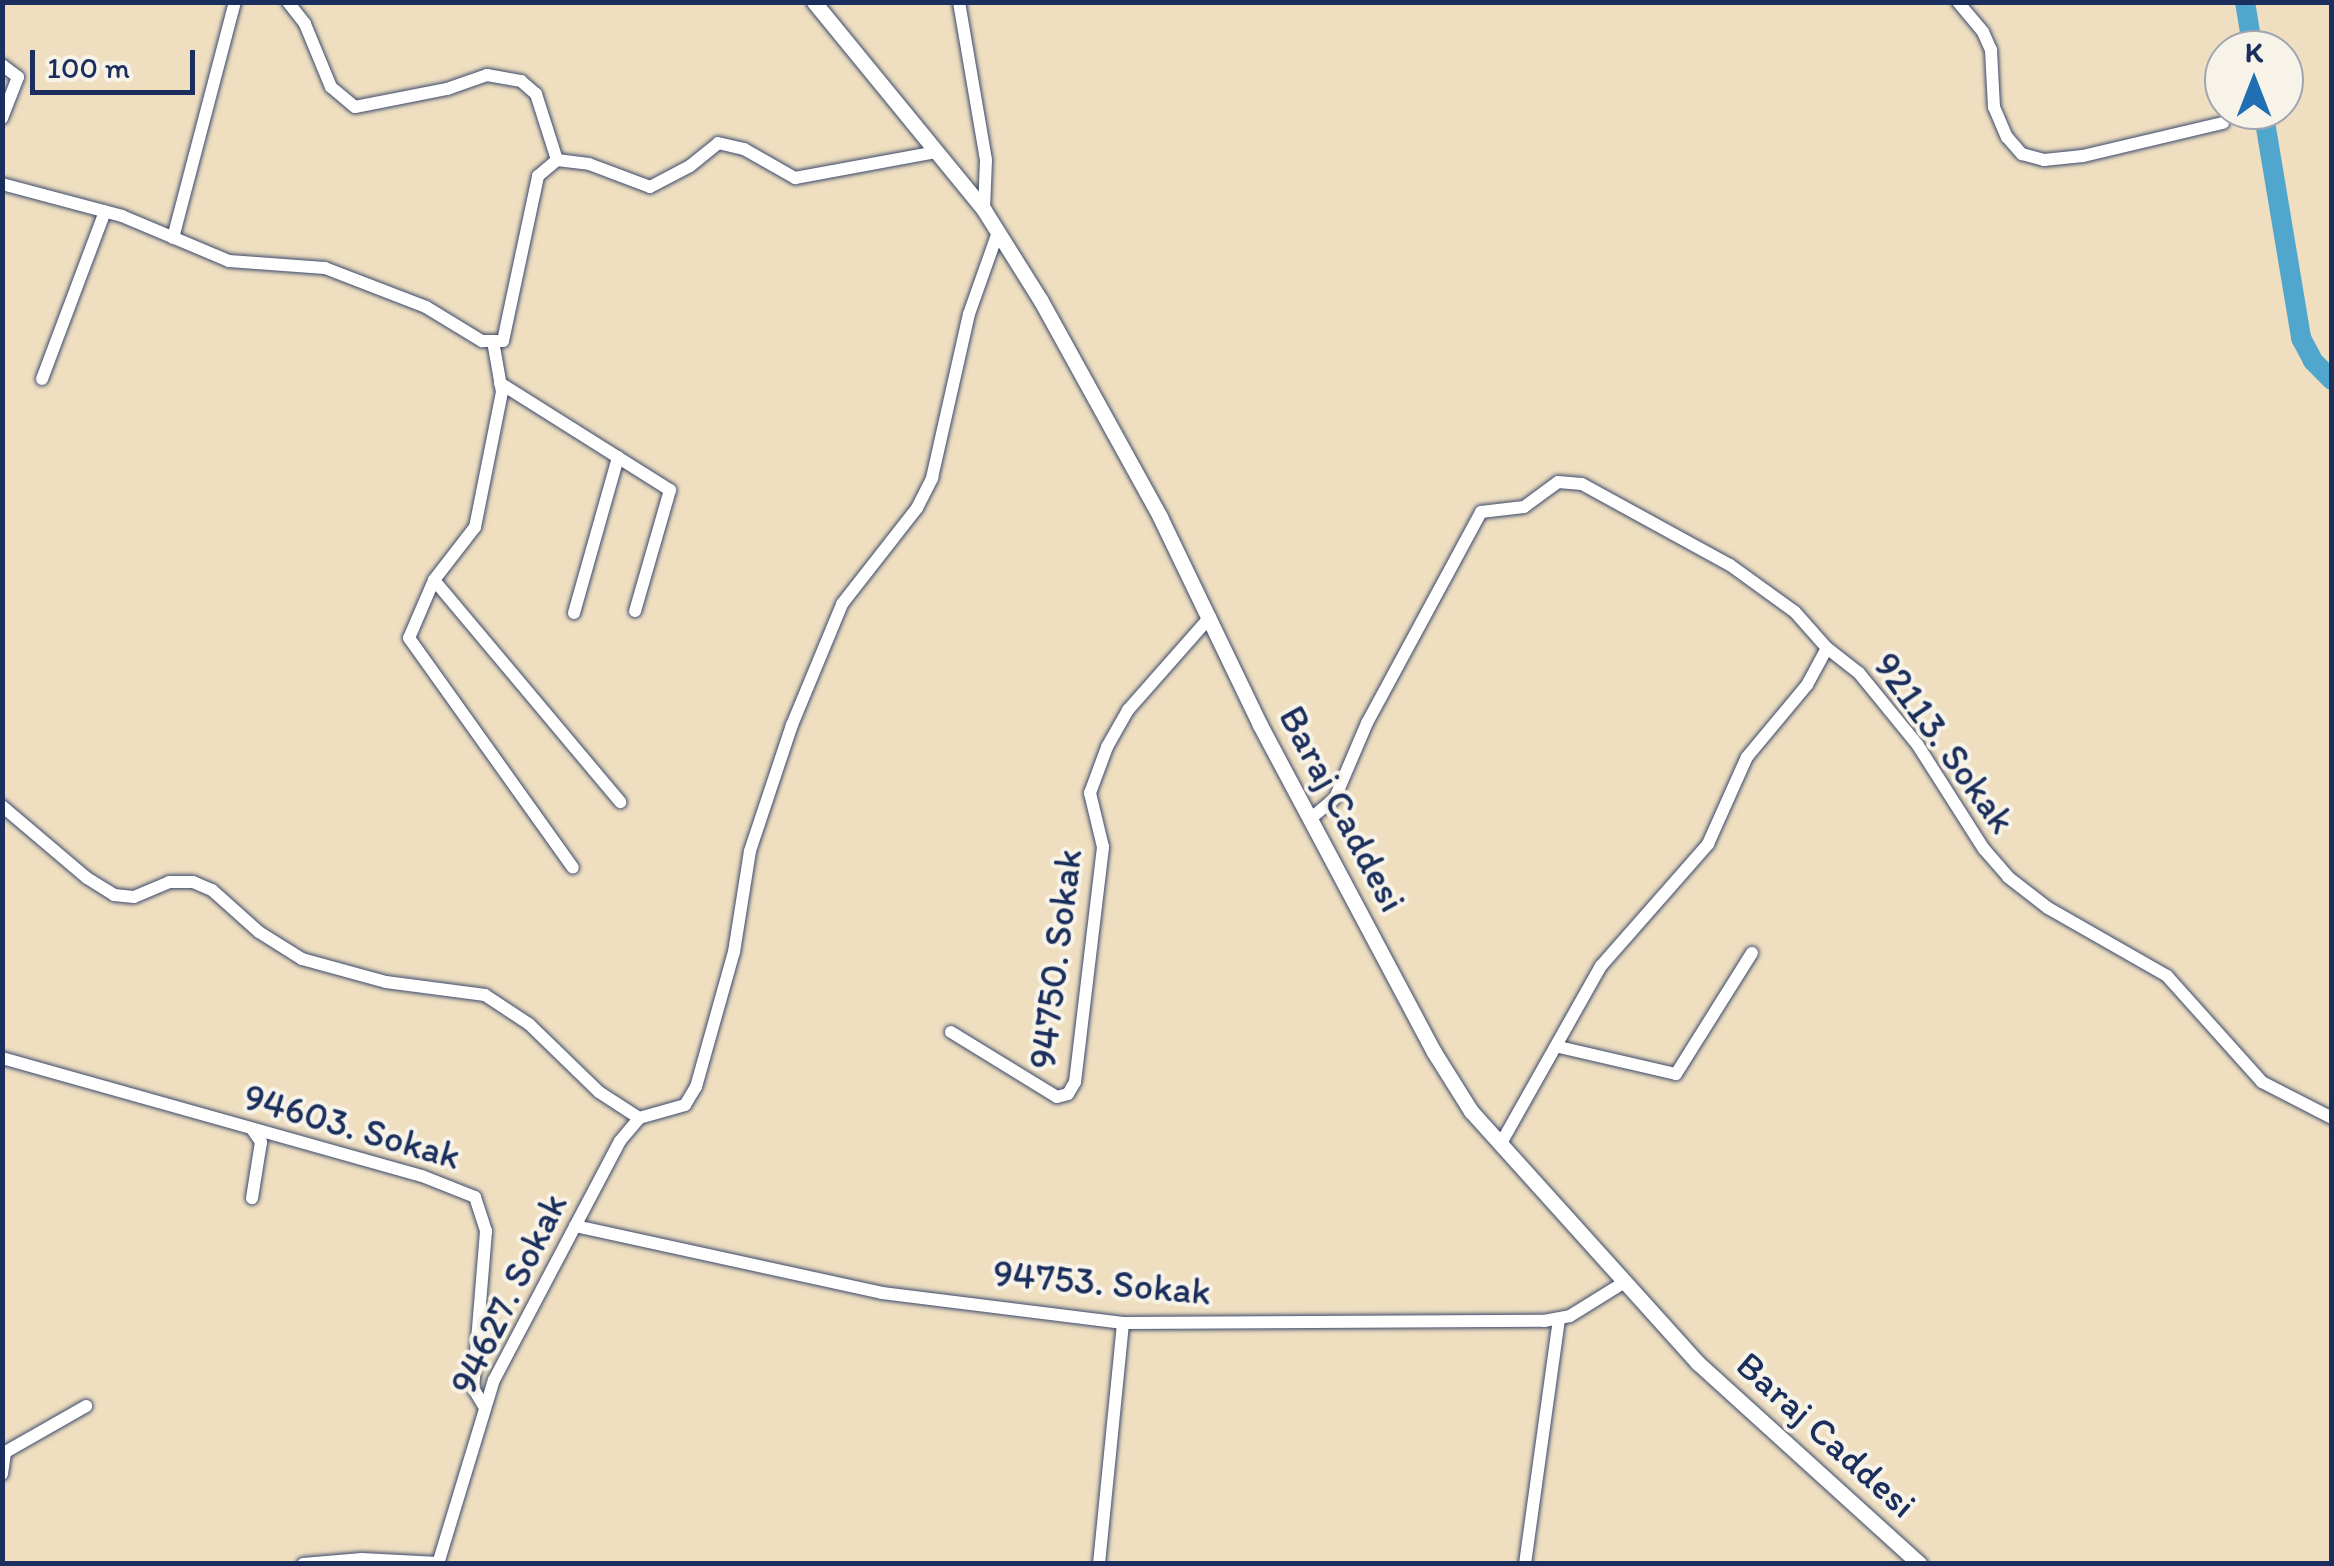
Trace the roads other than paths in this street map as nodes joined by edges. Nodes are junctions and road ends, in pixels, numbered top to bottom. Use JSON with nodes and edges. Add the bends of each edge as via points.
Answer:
{"nodes":[{"id":1,"x":235,"y":2,"type":"edge"},
{"id":2,"x":288,"y":2,"type":"edge"},
{"id":3,"x":814,"y":2,"type":"edge"},
{"id":4,"x":959,"y":2,"type":"edge"},
{"id":5,"x":1958,"y":2,"type":"edge"},
{"id":6,"x":2,"y":65,"type":"edge"},
{"id":7,"x":2,"y":118,"type":"edge"},
{"id":8,"x":2204,"y":127,"type":"edge"},
{"id":9,"x":936,"y":152,"type":"junction"},
{"id":10,"x":556,"y":160,"type":"junction"},
{"id":11,"x":2,"y":184,"type":"edge"},
{"id":12,"x":984,"y":210,"type":"junction"},
{"id":13,"x":104,"y":211,"type":"junction"},
{"id":14,"x":998,"y":232,"type":"junction"},
{"id":15,"x":173,"y":238,"type":"junction"},
{"id":16,"x":492,"y":342,"type":"junction"},
{"id":17,"x":42,"y":378,"type":"dead end"},
{"id":18,"x":500,"y":383,"type":"junction"},
{"id":19,"x":618,"y":458,"type":"junction"},
{"id":20,"x":434,"y":580,"type":"junction"},
{"id":21,"x":635,"y":610,"type":"dead end"},
{"id":22,"x":574,"y":614,"type":"dead end"},
{"id":23,"x":1210,"y":617,"type":"junction"},
{"id":24,"x":1827,"y":648,"type":"junction"},
{"id":25,"x":620,"y":802,"type":"dead end"},
{"id":26,"x":2,"y":806,"type":"edge"},
{"id":27,"x":1310,"y":818,"type":"junction"},
{"id":28,"x":573,"y":868,"type":"dead end"},
{"id":29,"x":1752,"y":953,"type":"dead end"},
{"id":30,"x":950,"y":1032,"type":"dead end"},
{"id":31,"x":1560,"y":1046,"type":"junction"},
{"id":32,"x":2,"y":1058,"type":"edge"},
{"id":33,"x":639,"y":1118,"type":"junction"},
{"id":34,"x":2332,"y":1118,"type":"edge"},
{"id":35,"x":252,"y":1128,"type":"junction"},
{"id":36,"x":1500,"y":1145,"type":"junction"},
{"id":37,"x":252,"y":1198,"type":"dead end"},
{"id":38,"x":575,"y":1226,"type":"junction"},
{"id":39,"x":1623,"y":1283,"type":"junction"},
{"id":40,"x":1559,"y":1320,"type":"junction"},
{"id":41,"x":1123,"y":1323,"type":"junction"},
{"id":42,"x":86,"y":1406,"type":"dead end"},
{"id":43,"x":484,"y":1406,"type":"junction"},
{"id":44,"x":4,"y":1454,"type":"edge"},
{"id":45,"x":2,"y":1474,"type":"edge"},
{"id":46,"x":438,"y":1563,"type":"edge"},
{"id":47,"x":302,"y":1564,"type":"edge"},
{"id":48,"x":1099,"y":1564,"type":"edge"},
{"id":49,"x":1526,"y":1564,"type":"edge"},
{"id":50,"x":1920,"y":1564,"type":"edge"}],
"edges":[{"from":1,"to":15,"type":"street"},
{"from":2,"to":10,"type":"street","via":[[305,24],[331,87],[356,107],[488,75],[522,81],[536,94]]},
{"from":3,"to":9,"type":"main road","name":"Baraj Caddesi"},
{"from":4,"to":12,"type":"street","via":[[986,160]]},
{"from":5,"to":8,"type":"street","via":[[1984,32],[1994,108],[2022,154],[2044,160],[2083,156]]},
{"from":6,"to":7,"type":"street","via":[[18,78]]},
{"from":9,"to":10,"type":"street","via":[[795,178],[744,149],[718,143],[650,188],[589,164]]},
{"from":9,"to":12,"type":"main road","name":"Baraj Caddesi"},
{"from":10,"to":16,"type":"street","via":[[538,176],[503,342]]},
{"from":11,"to":13,"type":"street"},
{"from":12,"to":14,"type":"main road","name":"Baraj Caddesi"},
{"from":13,"to":15,"type":"street"},
{"from":13,"to":17,"type":"street"},
{"from":14,"to":23,"type":"main road","name":"Baraj Caddesi","via":[[1102,406]]},
{"from":14,"to":33,"type":"street","via":[[969,314],[932,478],[918,508],[842,604],[796,711],[750,851],[734,952],[696,1086],[685,1105]]},
{"from":15,"to":16,"type":"street","via":[[229,262],[325,268],[426,306]]},
{"from":16,"to":18,"type":"street"},
{"from":18,"to":19,"type":"street"},
{"from":18,"to":20,"type":"street","via":[[475,527]]},
{"from":19,"to":21,"type":"street","via":[[670,490]]},
{"from":19,"to":22,"type":"street"},
{"from":20,"to":25,"type":"street"},
{"from":20,"to":28,"type":"street","via":[[409,638]]},
{"from":23,"to":27,"type":"main road","name":"Baraj Caddesi"},
{"from":23,"to":30,"type":"street","name":"94750. Sokak","via":[[1128,710],[1090,793],[1103,847],[1075,1082],[1068,1094],[1057,1097]]},
{"from":24,"to":27,"type":"street","name":"92113. Sokak","via":[[1752,578],[1582,484],[1558,482],[1524,507],[1482,512],[1367,723],[1335,798]]},
{"from":24,"to":31,"type":"street","via":[[1806,686],[1746,757],[1708,844],[1602,966]]},
{"from":24,"to":34,"type":"street","name":"92113. Sokak","via":[[1850,664],[1918,744],[2008,877],[2048,908],[2167,976],[2262,1082]]},
{"from":26,"to":33,"type":"street","via":[[114,895],[134,898],[169,882],[193,882],[302,959],[386,982],[485,995]]},
{"from":27,"to":36,"type":"main road","name":"Baraj Caddesi","via":[[1434,1052]]},
{"from":29,"to":31,"type":"street","via":[[1676,1074]]},
{"from":31,"to":36,"type":"street"},
{"from":32,"to":35,"type":"street","name":"94603. Sokak"},
{"from":33,"to":38,"type":"street","name":"94627. Sokak"},
{"from":35,"to":37,"type":"street","via":[[260,1142]]},
{"from":35,"to":43,"type":"street","name":"94603. Sokak","via":[[442,1182],[479,1202],[486,1231],[473,1388]]},
{"from":36,"to":39,"type":"main road","name":"Baraj Caddesi"},
{"from":38,"to":41,"type":"street","name":"94753. Sokak","via":[[882,1293]]},
{"from":38,"to":43,"type":"street","name":"94627. Sokak"},
{"from":39,"to":40,"type":"street","name":"94753. Sokak"},
{"from":39,"to":50,"type":"main road","name":"Baraj Caddesi","via":[[1698,1363]]},
{"from":40,"to":41,"type":"street","name":"94753. Sokak"},
{"from":40,"to":49,"type":"street"},
{"from":41,"to":48,"type":"street"},
{"from":42,"to":44,"type":"street"},
{"from":43,"to":46,"type":"street","name":"94627. Sokak"},
{"from":44,"to":45,"type":"street"},
{"from":46,"to":47,"type":"street"}]}
